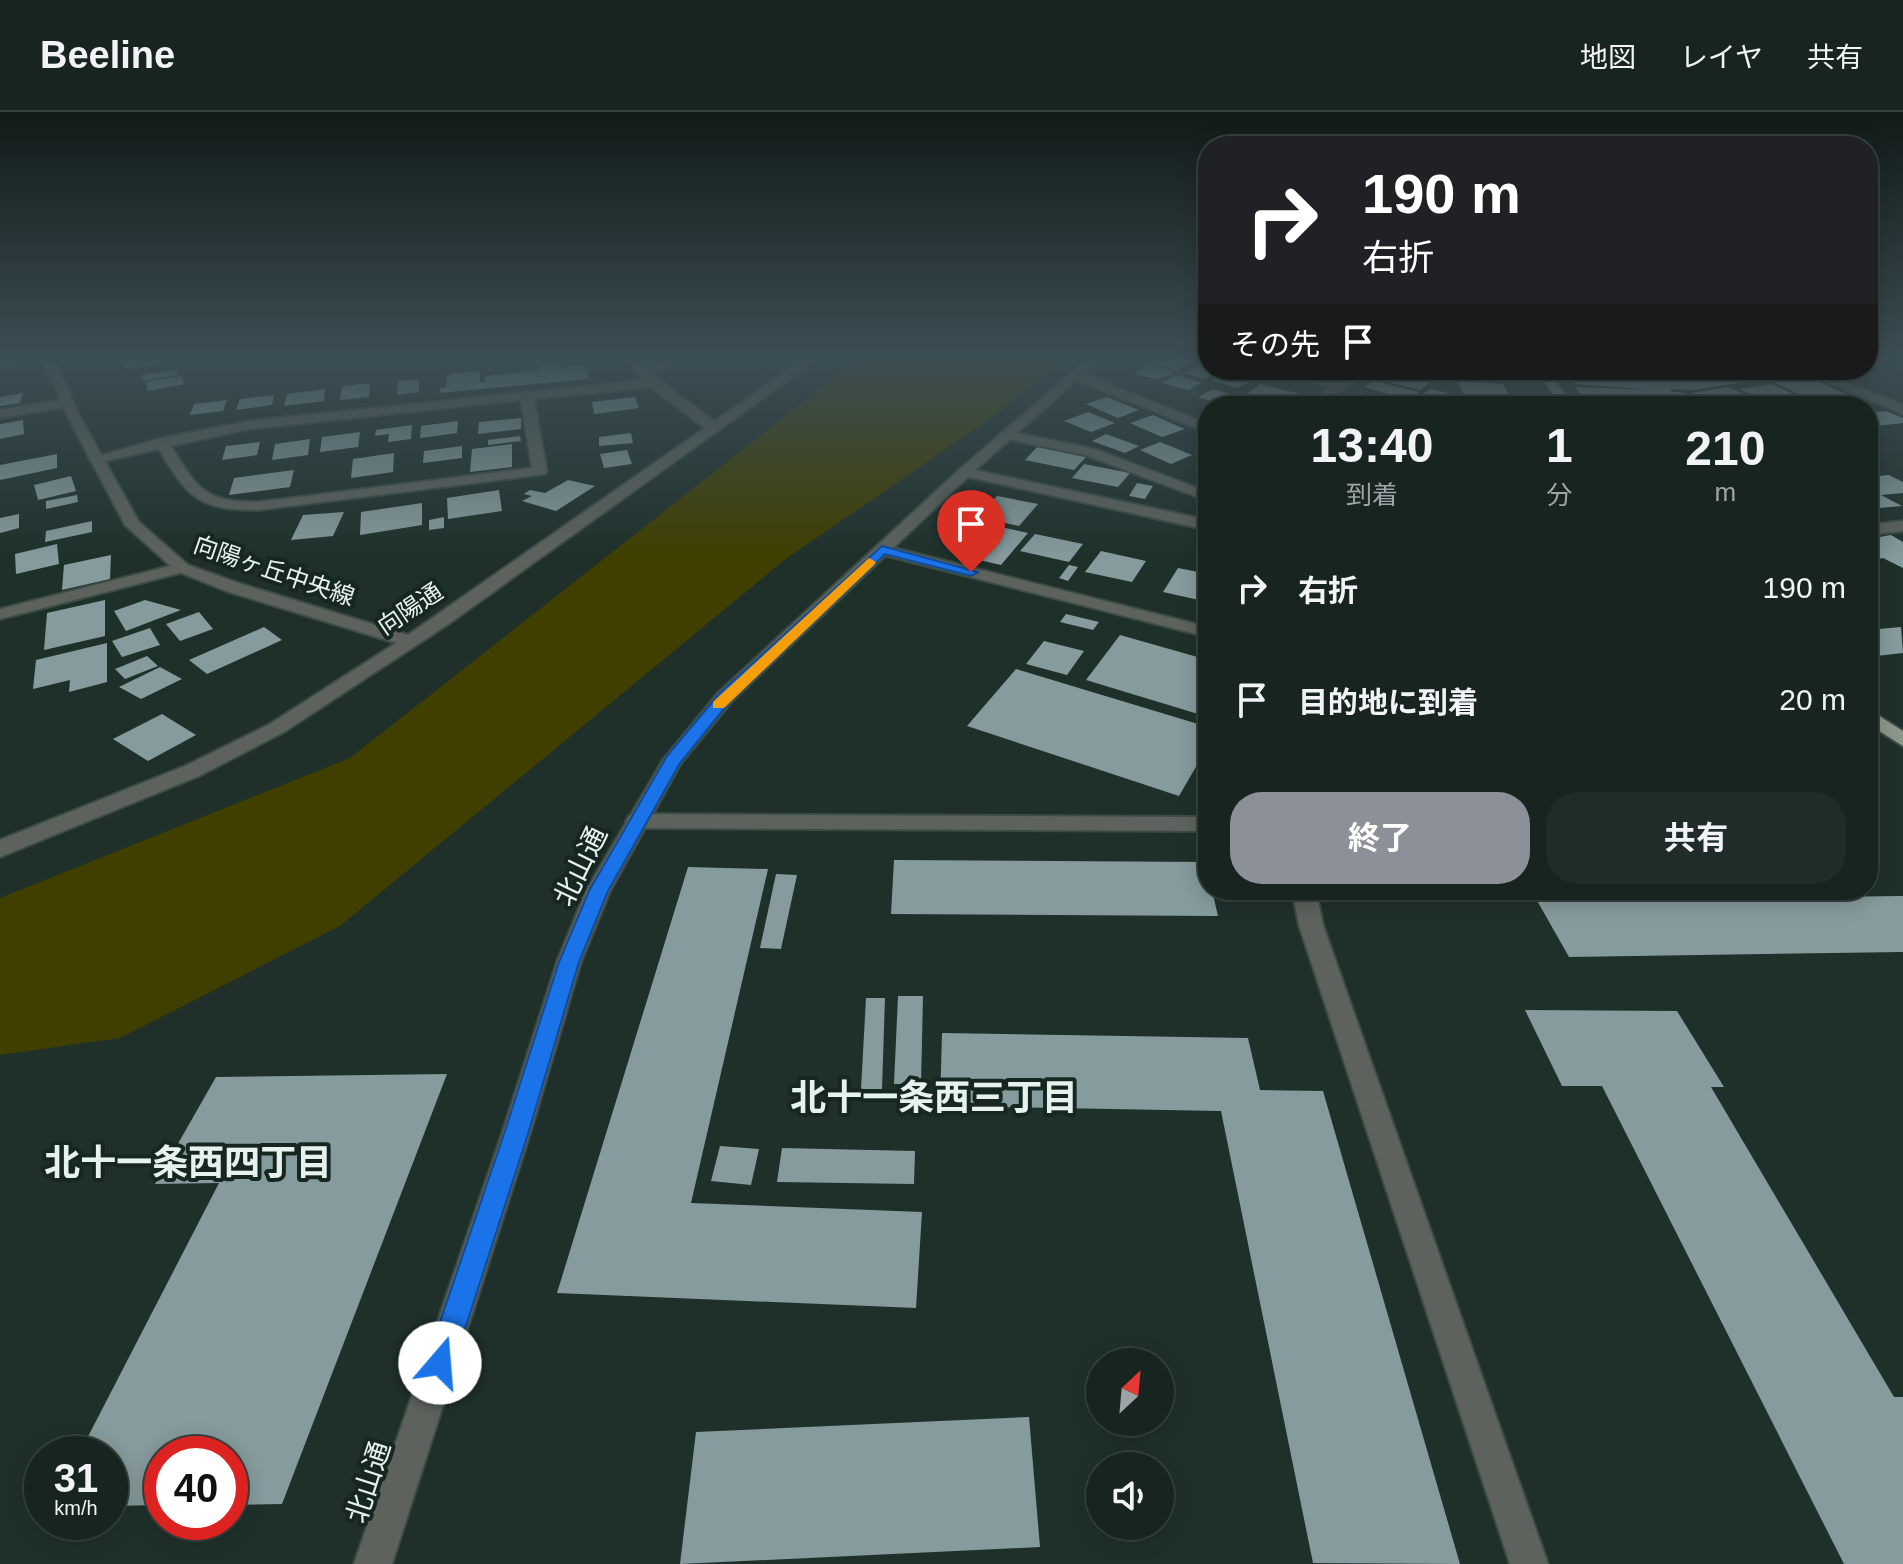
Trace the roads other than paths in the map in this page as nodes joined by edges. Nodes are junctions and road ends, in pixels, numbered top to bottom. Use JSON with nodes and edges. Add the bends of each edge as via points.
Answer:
{"nodes":[{"id":1,"x":78,"y":424,"type":"edge"},
{"id":2,"x":262,"y":424,"type":"edge"},
{"id":3,"x":532,"y":424,"type":"edge"},
{"id":4,"x":708,"y":424,"type":"edge"},
{"id":5,"x":720,"y":424,"type":"edge"},
{"id":6,"x":1020,"y":424,"type":"edge"},
{"id":7,"x":714,"y":428,"type":"junction"},
{"id":8,"x":1007,"y":435,"type":"junction"},
{"id":9,"x":162,"y":442,"type":"junction"},
{"id":10,"x":96,"y":459,"type":"junction"},
{"id":11,"x":965,"y":472,"type":"junction"},
{"id":12,"x":1198,"y":493,"type":"edge"},
{"id":13,"x":1198,"y":523,"type":"edge"},
{"id":14,"x":1903,"y":526,"type":"edge"},
{"id":15,"x":1878,"y":529,"type":"edge"},
{"id":16,"x":882,"y":550,"type":"junction"},
{"id":17,"x":182,"y":568,"type":"junction"},
{"id":18,"x":0,"y":614,"type":"edge"},
{"id":19,"x":1198,"y":629,"type":"edge"},
{"id":20,"x":409,"y":641,"type":"junction"},
{"id":21,"x":1878,"y":722,"type":"edge"},
{"id":22,"x":1903,"y":740,"type":"edge"},
{"id":23,"x":637,"y":821,"type":"junction"},
{"id":24,"x":1198,"y":824,"type":"edge"},
{"id":25,"x":0,"y":849,"type":"edge"},
{"id":26,"x":1306,"y":900,"type":"edge"},
{"id":27,"x":373,"y":1564,"type":"edge"},
{"id":28,"x":1529,"y":1564,"type":"edge"}],
"edges":[{"from":1,"to":10,"type":"street","name":"向陽ヶ丘中央線"},
{"from":2,"to":9,"type":"street"},
{"from":3,"to":9,"type":"street","via":[[540,471],[258,506],[203,501]]},
{"from":4,"to":7,"type":"street"},
{"from":5,"to":7,"type":"street","name":"向陽通"},
{"from":6,"to":8,"type":"street","name":"北山通"},
{"from":7,"to":20,"type":"street","name":"向陽通"},
{"from":8,"to":11,"type":"street","name":"北山通"},
{"from":8,"to":12,"type":"street","via":[[1089,452]]},
{"from":9,"to":10,"type":"street"},
{"from":10,"to":17,"type":"street","name":"向陽ヶ丘中央線","via":[[133,525]]},
{"from":11,"to":13,"type":"street"},
{"from":11,"to":16,"type":"street","name":"北山通"},
{"from":14,"to":15,"type":"street"},
{"from":16,"to":19,"type":"street"},
{"from":16,"to":23,"type":"street","name":"北山通","via":[[725,697],[673,760]]},
{"from":17,"to":18,"type":"street"},
{"from":17,"to":20,"type":"street","name":"向陽ヶ丘中央線"},
{"from":20,"to":25,"type":"street","name":"向陽通","via":[[277,728],[192,771]]},
{"from":21,"to":22,"type":"main road"},
{"from":23,"to":24,"type":"street"},
{"from":23,"to":27,"type":"street","name":"北山通","via":[[598,891],[569,962]]},
{"from":26,"to":28,"type":"street"}]}
